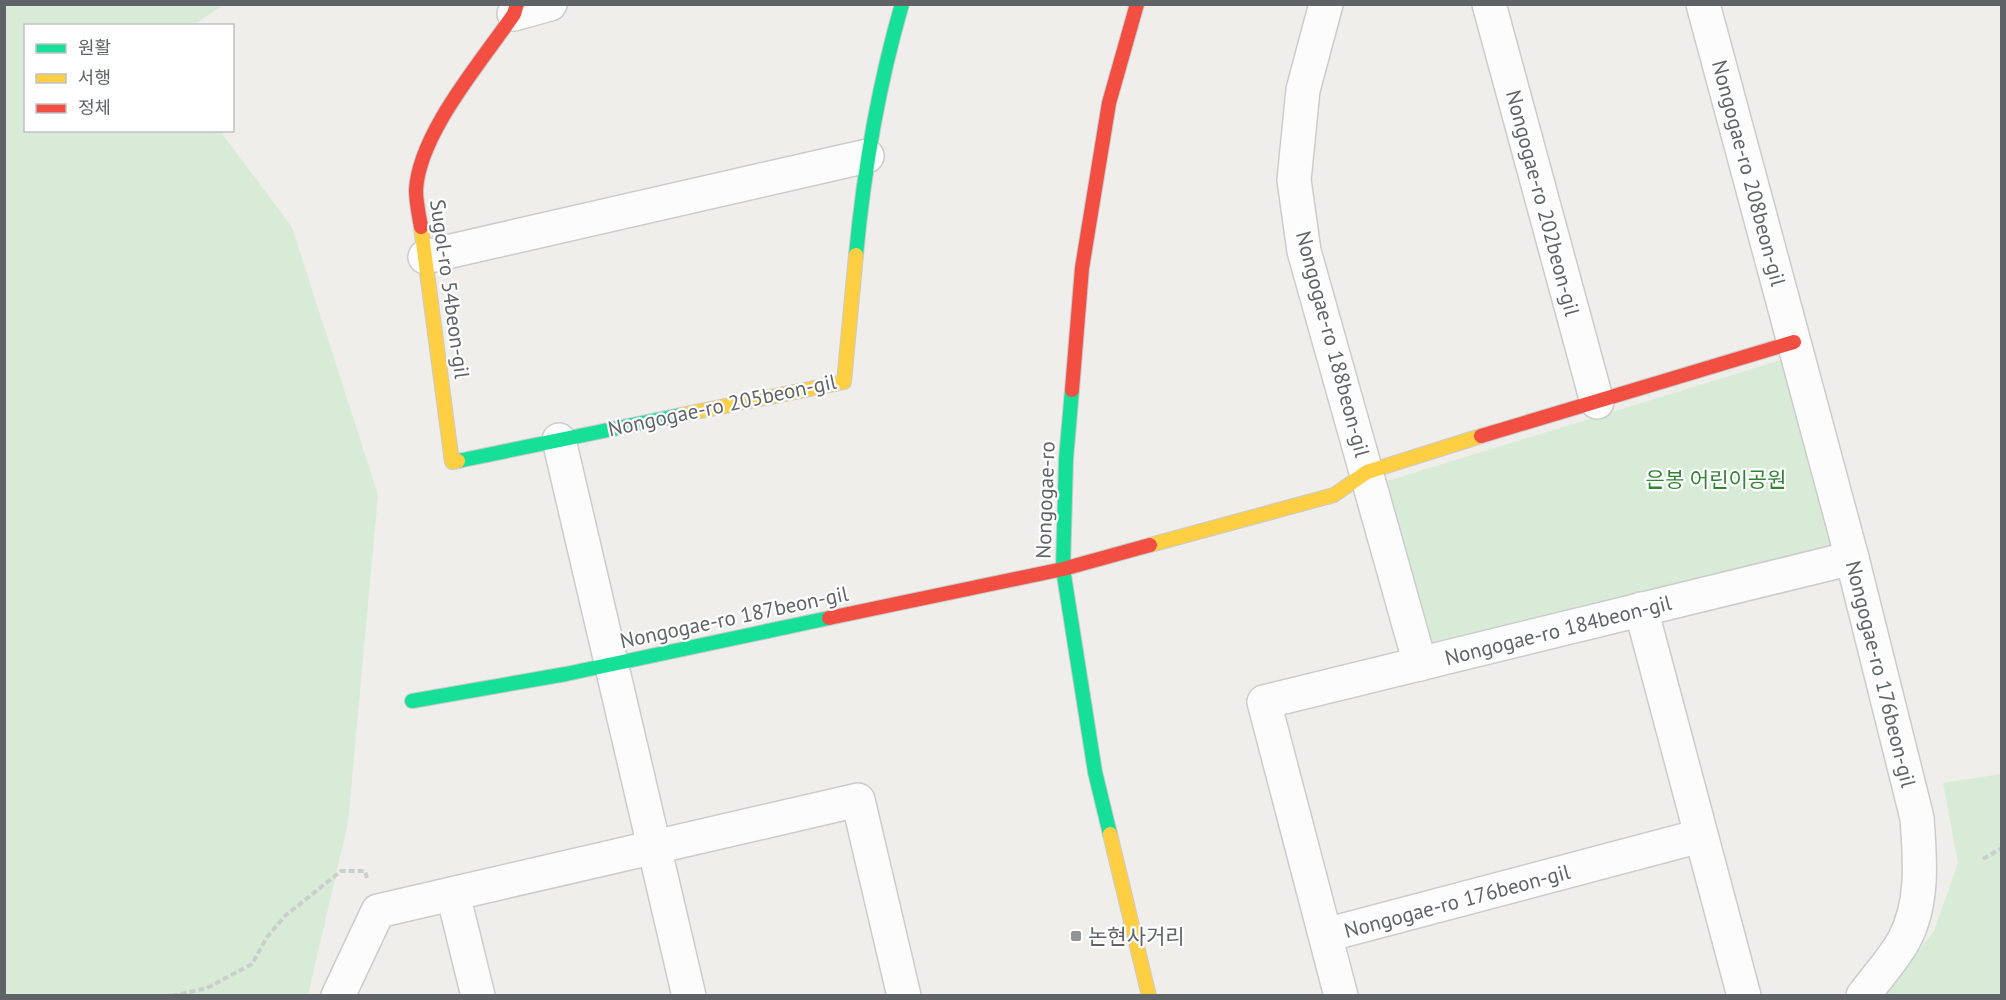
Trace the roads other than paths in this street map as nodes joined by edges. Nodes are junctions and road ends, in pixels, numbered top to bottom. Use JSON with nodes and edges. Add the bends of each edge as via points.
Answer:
{"nodes":[{"id":1,"x":550,"y":4,"type":"edge"},
{"id":2,"x":902,"y":4,"type":"edge"},
{"id":3,"x":1137,"y":4,"type":"edge"},
{"id":4,"x":1326,"y":4,"type":"edge"},
{"id":5,"x":1489,"y":4,"type":"edge"},
{"id":6,"x":1703,"y":4,"type":"edge"},
{"id":7,"x":516,"y":9,"type":"edge"},
{"id":8,"x":867,"y":156,"type":"junction"},
{"id":9,"x":425,"y":257,"type":"junction"},
{"id":10,"x":1794,"y":342,"type":"junction"},
{"id":11,"x":1597,"y":402,"type":"junction"},
{"id":12,"x":559,"y":440,"type":"junction"},
{"id":13,"x":452,"y":462,"type":"joint"},
{"id":14,"x":1367,"y":472,"type":"junction"},
{"id":15,"x":1852,"y":558,"type":"junction"},
{"id":16,"x":1064,"y":569,"type":"junction"},
{"id":17,"x":1641,"y":609,"type":"junction"},
{"id":18,"x":611,"y":664,"type":"junction"},
{"id":19,"x":1420,"y":664,"type":"junction"},
{"id":20,"x":412,"y":701,"type":"dead end"},
{"id":21,"x":1700,"y":836,"type":"junction"},
{"id":22,"x":654,"y":848,"type":"junction"},
{"id":23,"x":453,"y":894,"type":"junction"},
{"id":24,"x":1326,"y":936,"type":"junction"},
{"id":25,"x":338,"y":996,"type":"edge"},
{"id":26,"x":478,"y":996,"type":"edge"},
{"id":27,"x":689,"y":996,"type":"edge"},
{"id":28,"x":904,"y":996,"type":"edge"},
{"id":29,"x":1149,"y":996,"type":"edge"},
{"id":30,"x":1341,"y":996,"type":"edge"},
{"id":31,"x":1744,"y":996,"type":"edge"},
{"id":32,"x":1863,"y":996,"type":"edge"}],
"edges":[{"from":1,"to":7,"type":"street"},
{"from":2,"to":8,"type":"street","name":"Nongogae-ro 205beon-gil"},
{"from":3,"to":16,"type":"street","name":"Nongogae-ro","via":[[1109,103],[1082,268],[1066,459]]},
{"from":4,"to":14,"type":"street","name":"Nongogae-ro 188beon-gil","via":[[1303,90],[1294,180],[1304,251]]},
{"from":5,"to":11,"type":"street","name":"Nongogae-ro 202beon-gil"},
{"from":6,"to":10,"type":"street","name":"Nongogae-ro 208beon-gil"},
{"from":7,"to":9,"type":"street","name":"Sugol-ro 54beon-gil","via":[[436,126],[422,159],[416,190]]},
{"from":8,"to":9,"type":"street"},
{"from":8,"to":12,"type":"street","name":"Nongogae-ro 205beon-gil","via":[[844,381]]},
{"from":9,"to":13,"type":"street","name":"Sugol-ro 54beon-gil"},
{"from":10,"to":11,"type":"street","name":"Nongogae-ro 188beon-gil"},
{"from":10,"to":15,"type":"street","name":"Nongogae-ro 176beon-gil"},
{"from":11,"to":14,"type":"street","name":"Nongogae-ro 188beon-gil"},
{"from":12,"to":13,"type":"street","name":"Nongogae-ro 205beon-gil"},
{"from":12,"to":18,"type":"street"},
{"from":14,"to":16,"type":"street","name":"Nongogae-ro 188beon-gil","via":[[1334,495]]},
{"from":14,"to":19,"type":"street"},
{"from":15,"to":17,"type":"street","name":"Nongogae-ro 184beon-gil"},
{"from":15,"to":32,"type":"street","name":"Nongogae-ro 176beon-gil","via":[[1917,818],[1920,858],[1918,898],[1904,940]]},
{"from":16,"to":18,"type":"street","name":"Nongogae-ro 187beon-gil"},
{"from":16,"to":29,"type":"street","name":"Nongogae-ro","via":[[1095,772]]},
{"from":17,"to":19,"type":"street","name":"Nongogae-ro 184beon-gil"},
{"from":17,"to":21,"type":"street"},
{"from":18,"to":20,"type":"street","name":"Nongogae-ro 187beon-gil"},
{"from":18,"to":22,"type":"street"},
{"from":19,"to":24,"type":"street","name":"Nongogae-ro 184beon-gil","via":[[1264,702]]},
{"from":21,"to":24,"type":"street","name":"Nongogae-ro 176beon-gil"},
{"from":21,"to":31,"type":"street"},
{"from":22,"to":23,"type":"street"},
{"from":22,"to":27,"type":"street"},
{"from":22,"to":28,"type":"street","via":[[858,800]]},
{"from":23,"to":25,"type":"street","via":[[378,911]]},
{"from":23,"to":26,"type":"street"},
{"from":24,"to":30,"type":"street","name":"Nongogae-ro 176beon-gil"}]}
